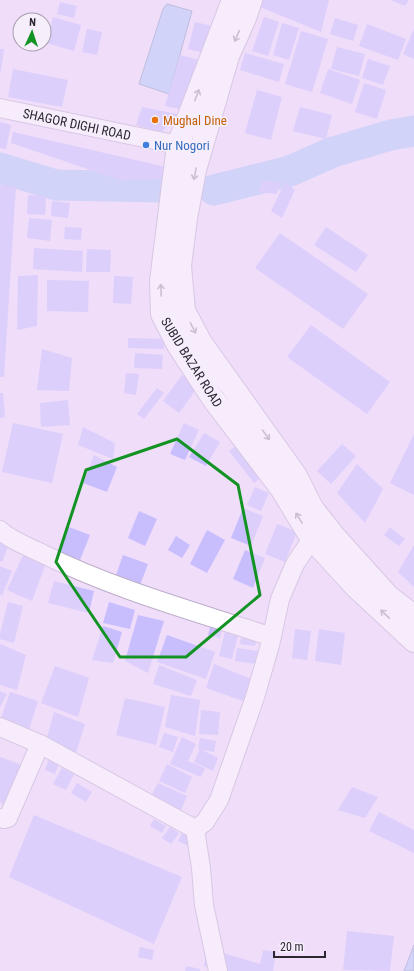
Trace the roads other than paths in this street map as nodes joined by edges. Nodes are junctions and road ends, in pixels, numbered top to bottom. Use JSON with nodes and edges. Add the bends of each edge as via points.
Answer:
{"nodes":[{"id":1,"x":233,"y":0,"type":"edge"},
{"id":2,"x":251,"y":0,"type":"edge"},
{"id":3,"x":0,"y":108,"type":"edge"},
{"id":4,"x":178,"y":144,"type":"junction"},
{"id":5,"x":200,"y":151,"type":"junction"},
{"id":6,"x":0,"y":530,"type":"edge"},
{"id":7,"x":318,"y":530,"type":"junction"},
{"id":8,"x":414,"y":616,"type":"edge"},
{"id":9,"x":272,"y":637,"type":"junction"},
{"id":10,"x":414,"y":641,"type":"edge"},
{"id":11,"x":0,"y":727,"type":"edge"},
{"id":12,"x":40,"y":744,"type":"junction"},
{"id":13,"x":0,"y":818,"type":"edge"},
{"id":14,"x":195,"y":829,"type":"junction"},
{"id":15,"x":218,"y":971,"type":"edge"}],
"edges":[{"from":4,"to":1,"type":"main road","name":"SUBID BAZAR ROAD","one_way":true},
{"from":2,"to":5,"type":"main road","name":"SUBID BAZAR ROAD","one_way":true,"via":[[228,56]]},
{"from":3,"to":4,"type":"street","name":"SHAGOR DIGHI ROAD"},
{"from":4,"to":5,"type":"street","name":"SHAGOR DIGHI ROAD"},
{"from":7,"to":4,"type":"main road","name":"SUBID BAZAR ROAD","one_way":true,"via":[[281,488],[214,400],[178,345],[162,314],[161,281]]},
{"from":5,"to":7,"type":"main road","name":"SUBID BAZAR ROAD","one_way":true,"via":[[186,218],[180,266],[184,311],[201,343],[296,476],[312,508]]},
{"from":6,"to":9,"type":"street","via":[[94,577],[140,595]]},
{"from":7,"to":8,"type":"main road","name":"SUBID BAZAR ROAD","via":[[334,536],[389,597]]},
{"from":7,"to":9,"type":"street","via":[[295,564],[280,600]]},
{"from":10,"to":7,"type":"main road","name":"SUBID BAZAR ROAD","one_way":true,"via":[[356,587]]},
{"from":9,"to":14,"type":"street","via":[[255,697],[219,800],[205,822]]},
{"from":11,"to":12,"type":"street"},
{"from":12,"to":13,"type":"street","via":[[8,818]]},
{"from":12,"to":14,"type":"street"},
{"from":14,"to":15,"type":"street","via":[[204,905]]}]}
